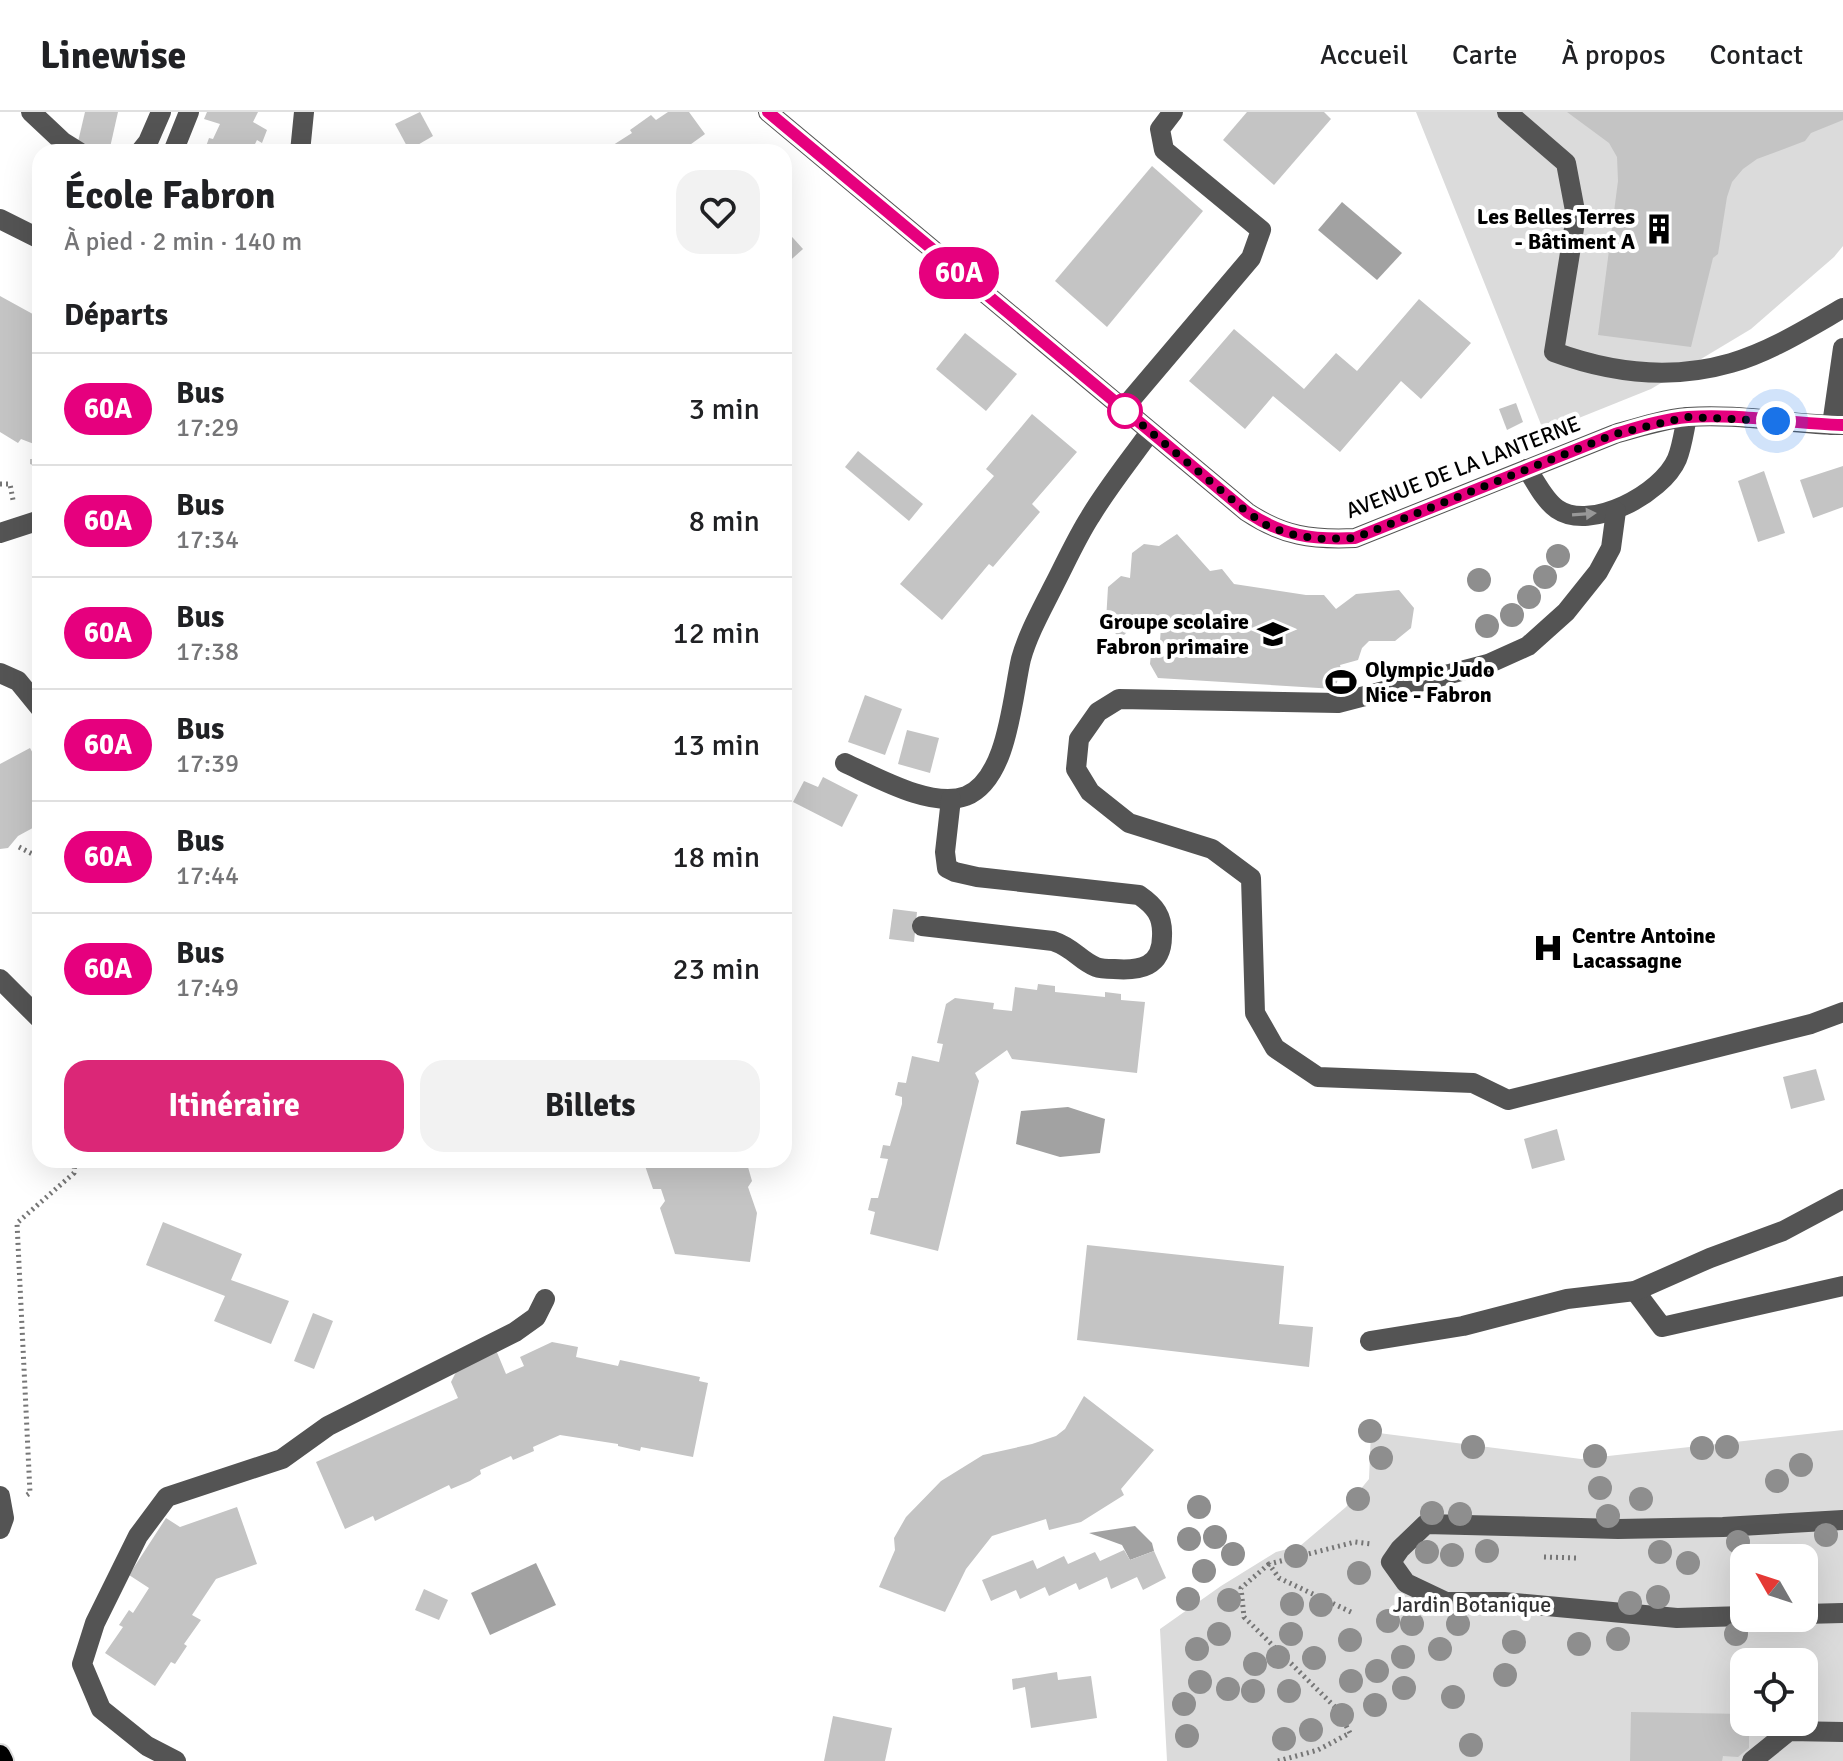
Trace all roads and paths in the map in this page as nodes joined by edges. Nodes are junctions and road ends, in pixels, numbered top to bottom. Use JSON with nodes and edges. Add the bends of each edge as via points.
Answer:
{"nodes":[{"id":1,"x":31,"y":112,"type":"edge"},
{"id":2,"x":161,"y":112,"type":"edge"},
{"id":3,"x":189,"y":112,"type":"edge"},
{"id":4,"x":304,"y":112,"type":"edge"},
{"id":5,"x":768,"y":112,"type":"edge"},
{"id":6,"x":1173,"y":112,"type":"edge"},
{"id":7,"x":1507,"y":112,"type":"edge"},
{"id":8,"x":66,"y":144,"type":"edge"},
{"id":9,"x":146,"y":144,"type":"edge"},
{"id":10,"x":176,"y":144,"type":"edge"},
{"id":11,"x":301,"y":144,"type":"edge"},
{"id":12,"x":0,"y":219,"type":"edge"},
{"id":13,"x":32,"y":235,"type":"edge"},
{"id":14,"x":1843,"y":308,"type":"edge"},
{"id":15,"x":1843,"y":348,"type":"edge"},
{"id":16,"x":1842,"y":355,"type":"edge"},
{"id":17,"x":1123,"y":409,"type":"junction"},
{"id":18,"x":1687,"y":417,"type":"junction"},
{"id":19,"x":1837,"y":425,"type":"edge"},
{"id":20,"x":1150,"y":432,"type":"junction"},
{"id":21,"x":1527,"y":469,"type":"junction"},
{"id":22,"x":1616,"y":511,"type":"junction"},
{"id":23,"x":32,"y":523,"type":"edge"},
{"id":24,"x":0,"y":533,"type":"edge"},
{"id":25,"x":0,"y":673,"type":"edge"},
{"id":26,"x":32,"y":698,"type":"edge"},
{"id":27,"x":845,"y":763,"type":"dead end"},
{"id":28,"x":951,"y":799,"type":"junction"},
{"id":29,"x":19,"y":847,"type":"dead end"},
{"id":30,"x":32,"y":854,"type":"edge"},
{"id":31,"x":922,"y":926,"type":"dead end"},
{"id":32,"x":0,"y":979,"type":"edge"},
{"id":33,"x":32,"y":1011,"type":"edge"},
{"id":34,"x":1843,"y":1012,"type":"edge"},
{"id":35,"x":74,"y":1168,"type":"edge"},
{"id":36,"x":1843,"y":1199,"type":"edge"},
{"id":37,"x":1843,"y":1286,"type":"edge"},
{"id":38,"x":1635,"y":1291,"type":"junction"},
{"id":39,"x":545,"y":1299,"type":"dead end"},
{"id":40,"x":1370,"y":1341,"type":"dead end"},
{"id":41,"x":0,"y":1496,"type":"edge"},
{"id":42,"x":1843,"y":1520,"type":"edge"},
{"id":43,"x":2,"y":1523,"type":"edge"},
{"id":44,"x":1400,"y":1549,"type":"junction"},
{"id":45,"x":1535,"y":1557,"type":"dead end"},
{"id":46,"x":1581,"y":1558,"type":"dead end"},
{"id":47,"x":1269,"y":1564,"type":"junction"},
{"id":48,"x":1351,"y":1612,"type":"dead end"},
{"id":49,"x":1843,"y":1613,"type":"edge"},
{"id":50,"x":1818,"y":1614,"type":"edge"},
{"id":51,"x":1730,"y":1616,"type":"edge"},
{"id":52,"x":1843,"y":1732,"type":"edge"},
{"id":53,"x":0,"y":1755,"type":"edge"},
{"id":54,"x":3,"y":1761,"type":"edge"},
{"id":55,"x":176,"y":1761,"type":"edge"},
{"id":56,"x":1278,"y":1761,"type":"edge"},
{"id":57,"x":1752,"y":1761,"type":"edge"}],
"edges":[{"from":1,"to":8,"type":"street"},
{"from":2,"to":9,"type":"street"},
{"from":3,"to":10,"type":"street"},
{"from":4,"to":11,"type":"street"},
{"from":5,"to":17,"type":"street","name":"AVENUE DE LA LANTERNE"},
{"from":6,"to":17,"type":"street","via":[[1160,129],[1164,150],[1261,230],[1251,258]]},
{"from":7,"to":14,"type":"street","via":[[1566,163],[1576,216],[1554,352],[1585,364],[1661,375],[1732,363]]},
{"from":12,"to":13,"type":"street"},
{"from":15,"to":16,"type":"street"},
{"from":16,"to":19,"type":"street"},
{"from":17,"to":20,"type":"street","name":"AVENUE DE LA LANTERNE"},
{"from":18,"to":19,"type":"street","name":"AVENUE DE LA LANTERNE"},
{"from":18,"to":21,"type":"street","name":"AVENUE DE LA LANTERNE","via":[[1615,434]]},
{"from":18,"to":22,"type":"street","via":[[1676,461],[1661,480]]},
{"from":20,"to":21,"type":"street","name":"AVENUE DE LA LANTERNE","via":[[1269,527],[1324,539],[1355,538]]},
{"from":20,"to":28,"type":"street","via":[[1090,517],[1031,631],[1006,738],[993,768],[981,787]]},
{"from":21,"to":22,"type":"street","one_way":true,"via":[[1556,508],[1573,516]]},
{"from":22,"to":34,"type":"street","via":[[1611,548],[1598,572],[1566,612],[1528,646],[1488,664],[1338,703],[1119,699],[1098,712],[1079,739],[1076,769],[1111,812],[1129,823],[1212,849],[1251,878],[1255,1013],[1275,1048],[1318,1077],[1473,1083],[1508,1100]]},
{"from":23,"to":24,"type":"street"},
{"from":25,"to":26,"type":"street","via":[[18,681]]},
{"from":27,"to":28,"type":"street","via":[[900,787]]},
{"from":28,"to":31,"type":"street","via":[[947,868],[977,877],[1139,895],[1161,918],[1162,939],[1147,968],[1132,970],[1098,968],[1070,946],[1053,941]]},
{"from":29,"to":30,"type":"path"},
{"from":32,"to":33,"type":"street"},
{"from":35,"to":43,"type":"path","via":[[17,1223],[30,1493]]},
{"from":36,"to":38,"type":"street","via":[[1783,1231]]},
{"from":37,"to":38,"type":"street","via":[[1662,1327]]},
{"from":38,"to":40,"type":"street","via":[[1567,1299],[1463,1326]]},
{"from":39,"to":55,"type":"street","via":[[536,1317],[515,1332],[328,1426],[282,1459],[167,1497],[138,1536],[95,1623],[82,1664],[101,1709],[147,1746]]},
{"from":41,"to":43,"type":"street"},
{"from":42,"to":44,"type":"street","via":[[1618,1529],[1426,1524]]},
{"from":44,"to":47,"type":"path","via":[[1355,1542]]},
{"from":44,"to":51,"type":"street","via":[[1391,1562],[1406,1583],[1446,1602],[1504,1602],[1677,1618]]},
{"from":45,"to":46,"type":"path"},
{"from":47,"to":48,"type":"path","via":[[1279,1578]]},
{"from":47,"to":56,"type":"path","via":[[1241,1588],[1244,1617],[1337,1709],[1350,1733],[1318,1750]]},
{"from":49,"to":50,"type":"street"},
{"from":52,"to":57,"type":"street","via":[[1789,1731]]},
{"from":53,"to":54,"type":"main road"}]}
